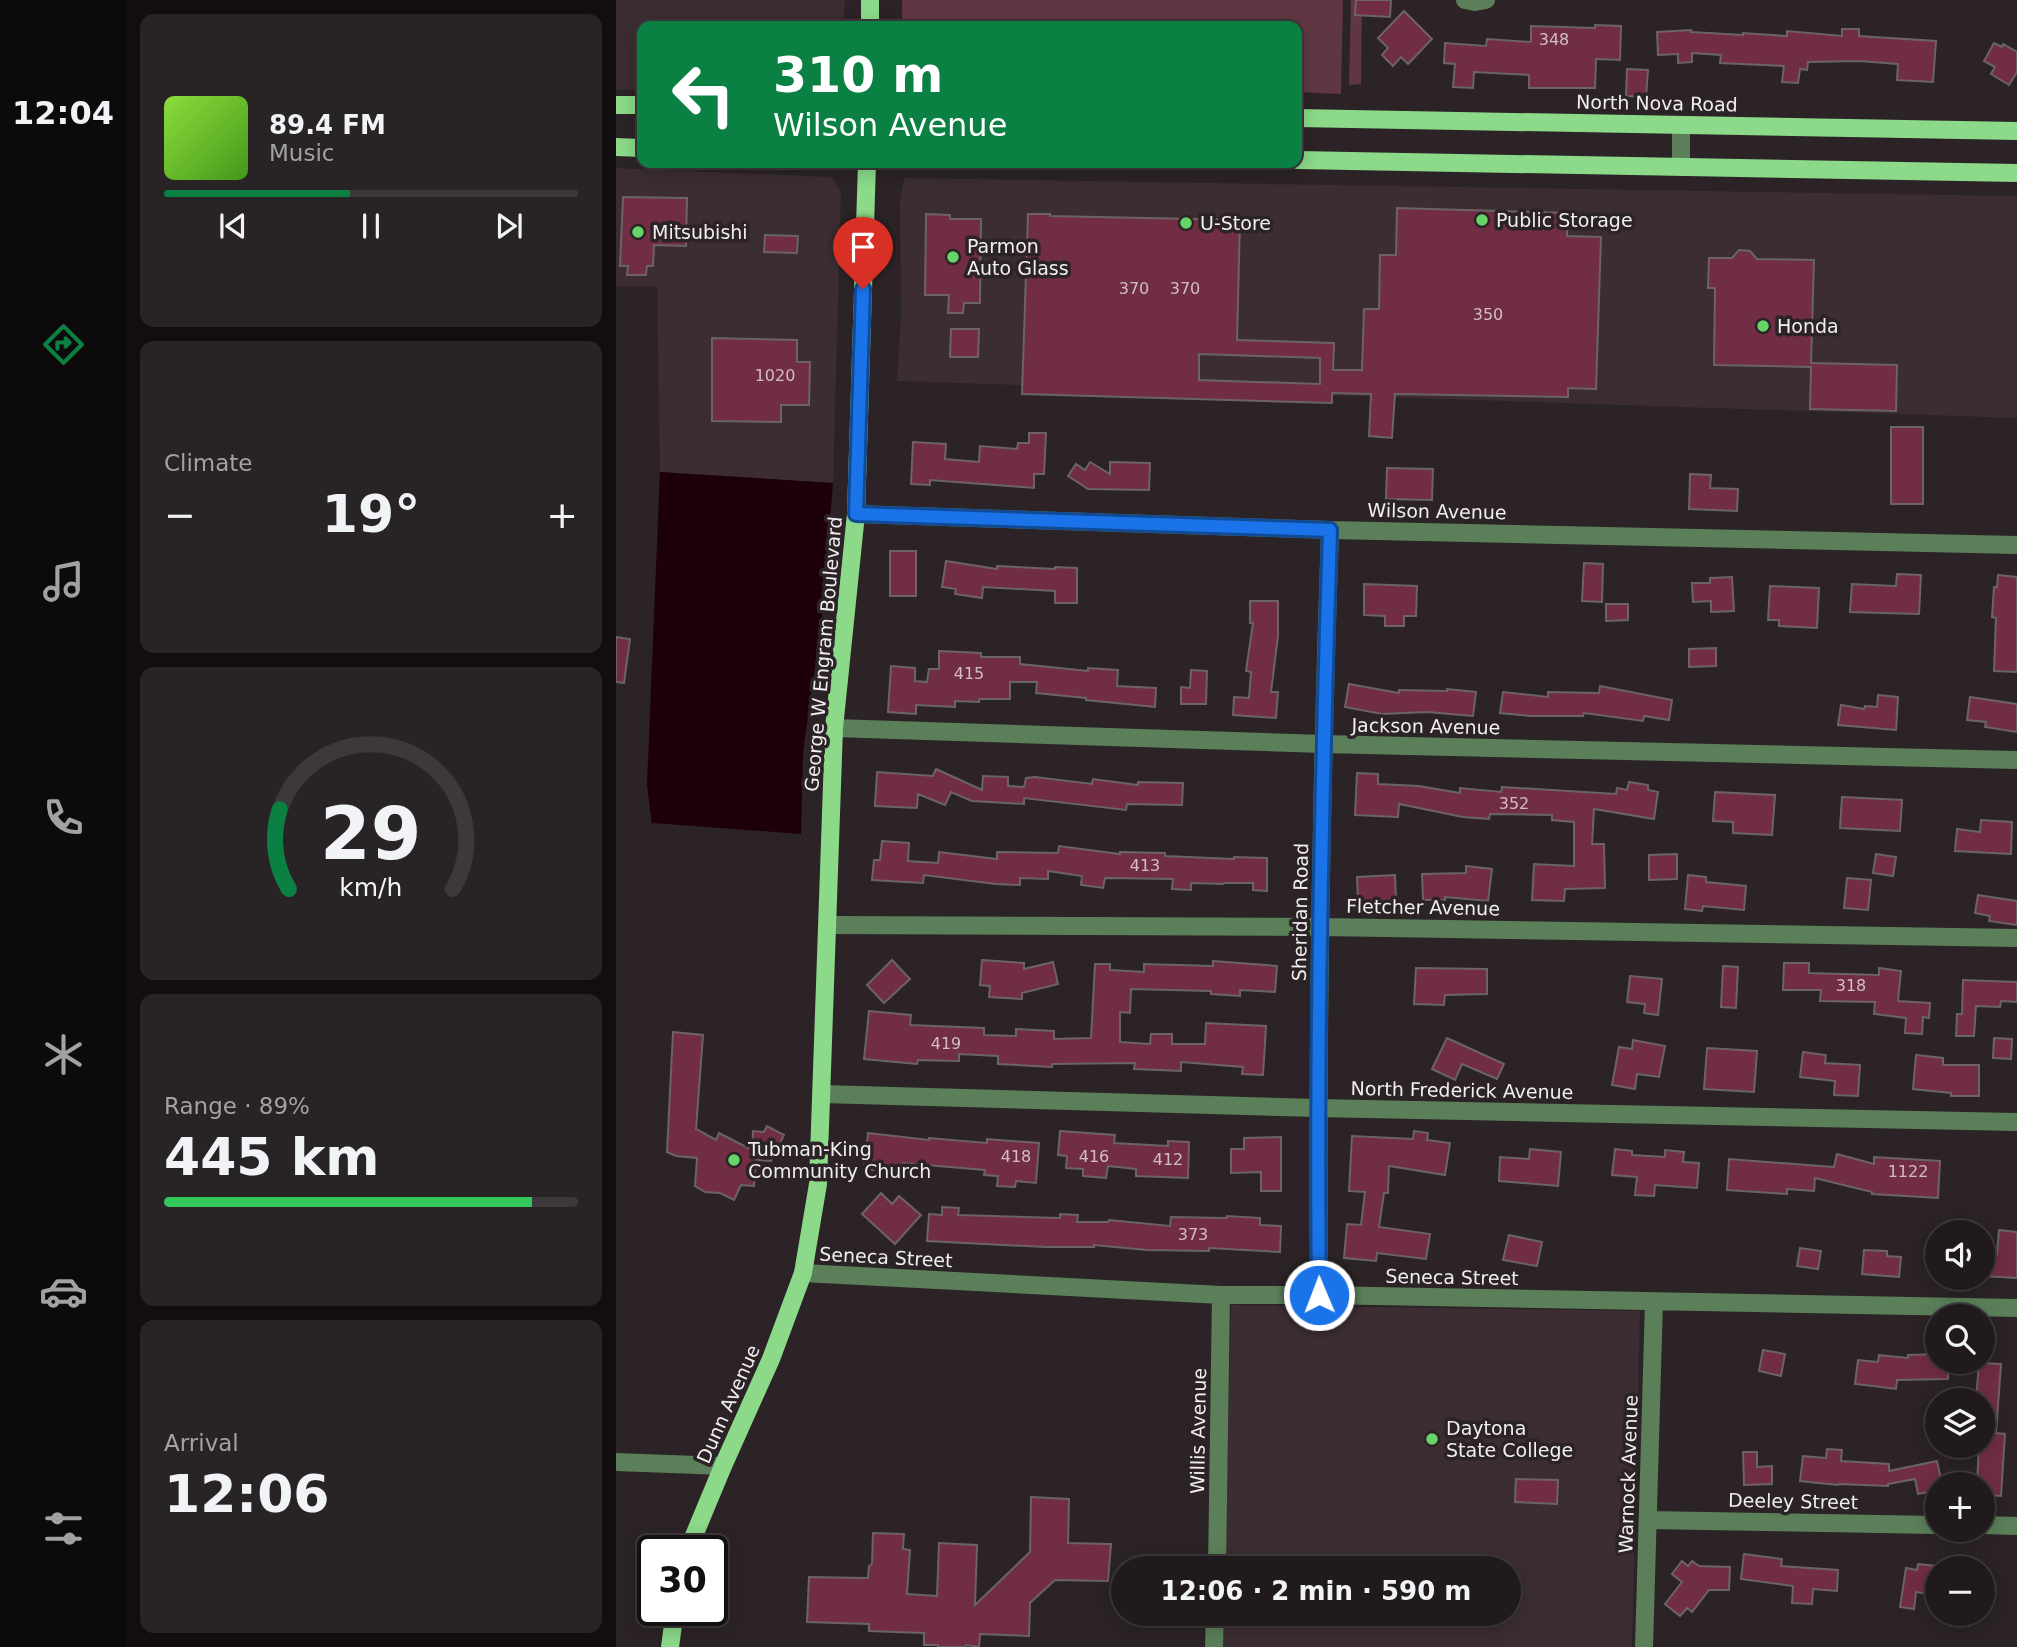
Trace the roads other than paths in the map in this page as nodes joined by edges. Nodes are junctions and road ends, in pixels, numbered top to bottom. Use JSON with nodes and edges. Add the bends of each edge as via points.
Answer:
{"nodes":[{"id":1,"x":870,"y":0,"type":"edge"},
{"id":2,"x":1465,"y":0,"type":"edge"},
{"id":3,"x":1486,"y":0,"type":"edge"},
{"id":4,"x":870,"y":21,"type":"edge"},
{"id":5,"x":616,"y":105,"type":"edge"},
{"id":6,"x":637,"y":105,"type":"edge"},
{"id":7,"x":1302,"y":118,"type":"edge"},
{"id":8,"x":1681,"y":125,"type":"junction"},
{"id":9,"x":2017,"y":131,"type":"edge"},
{"id":10,"x":616,"y":147,"type":"edge"},
{"id":11,"x":637,"y":148,"type":"edge"},
{"id":12,"x":1302,"y":160,"type":"edge"},
{"id":13,"x":1681,"y":167,"type":"junction"},
{"id":14,"x":867,"y":168,"type":"edge"},
{"id":15,"x":2017,"y":173,"type":"edge"},
{"id":16,"x":856,"y":514,"type":"junction"},
{"id":17,"x":1330,"y":530,"type":"junction"},
{"id":18,"x":2017,"y":545,"type":"edge"},
{"id":19,"x":834,"y":728,"type":"junction"},
{"id":20,"x":1323,"y":744,"type":"junction"},
{"id":21,"x":2017,"y":760,"type":"edge"},
{"id":22,"x":828,"y":925,"type":"junction"},
{"id":23,"x":1321,"y":927,"type":"junction"},
{"id":24,"x":2017,"y":938,"type":"edge"},
{"id":25,"x":822,"y":1094,"type":"junction"},
{"id":26,"x":1317,"y":1108,"type":"junction"},
{"id":27,"x":2017,"y":1122,"type":"edge"},
{"id":28,"x":803,"y":1273,"type":"junction"},
{"id":29,"x":1221,"y":1295,"type":"junction"},
{"id":30,"x":1319,"y":1295,"type":"junction"},
{"id":31,"x":1654,"y":1302,"type":"junction"},
{"id":32,"x":2017,"y":1308,"type":"edge"},
{"id":33,"x":616,"y":1462,"type":"edge"},
{"id":34,"x":723,"y":1466,"type":"junction"},
{"id":35,"x":1648,"y":1520,"type":"junction"},
{"id":36,"x":1925,"y":1525,"type":"edge"},
{"id":37,"x":1995,"y":1525,"type":"edge"},
{"id":38,"x":2017,"y":1526,"type":"edge"},
{"id":39,"x":694,"y":1535,"type":"edge"},
{"id":40,"x":1217,"y":1556,"type":"edge"},
{"id":41,"x":673,"y":1626,"type":"edge"},
{"id":42,"x":1215,"y":1626,"type":"edge"},
{"id":43,"x":670,"y":1647,"type":"edge"},
{"id":44,"x":1214,"y":1647,"type":"edge"},
{"id":45,"x":1644,"y":1647,"type":"edge"}],
"edges":[{"from":1,"to":4,"type":"main road"},
{"from":2,"to":3,"type":"street"},
{"from":5,"to":6,"type":"main road"},
{"from":7,"to":8,"type":"main road","name":"North Nova Road"},
{"from":8,"to":9,"type":"main road","name":"North Nova Road"},
{"from":8,"to":13,"type":"street"},
{"from":10,"to":11,"type":"main road"},
{"from":12,"to":13,"type":"main road"},
{"from":13,"to":15,"type":"main road"},
{"from":14,"to":16,"type":"main road","name":"George W Engram Boulevard"},
{"from":16,"to":17,"type":"street","name":"Wilson Avenue"},
{"from":16,"to":19,"type":"main road","name":"George W Engram Boulevard"},
{"from":17,"to":18,"type":"street","name":"Wilson Avenue"},
{"from":17,"to":20,"type":"street","name":"Sheridan Road"},
{"from":19,"to":20,"type":"street","name":"Jackson Avenue"},
{"from":19,"to":22,"type":"main road","name":"George W Engram Boulevard"},
{"from":20,"to":21,"type":"street","name":"Jackson Avenue"},
{"from":20,"to":23,"type":"street","name":"Sheridan Road"},
{"from":22,"to":23,"type":"street","name":"Fletcher Avenue"},
{"from":22,"to":25,"type":"main road","name":"George W Engram Boulevard"},
{"from":23,"to":24,"type":"street","name":"Fletcher Avenue"},
{"from":23,"to":26,"type":"street","name":"Sheridan Road"},
{"from":25,"to":26,"type":"street","name":"North Frederick Avenue"},
{"from":25,"to":28,"type":"main road","name":"George W Engram Boulevard","via":[[818,1184]]},
{"from":26,"to":27,"type":"street","name":"North Frederick Avenue"},
{"from":26,"to":30,"type":"street","name":"Sheridan Road"},
{"from":28,"to":29,"type":"street","name":"Seneca Street"},
{"from":28,"to":34,"type":"main road","name":"Dunn Avenue"},
{"from":29,"to":30,"type":"street","name":"Seneca Street"},
{"from":29,"to":40,"type":"street","name":"Willis Avenue"},
{"from":30,"to":31,"type":"street","name":"Seneca Street"},
{"from":31,"to":32,"type":"street","name":"Seneca Street"},
{"from":31,"to":35,"type":"street","name":"Warnock Avenue"},
{"from":33,"to":34,"type":"street"},
{"from":34,"to":39,"type":"main road","name":"Dunn Avenue"},
{"from":35,"to":36,"type":"street","name":"Deeley Street"},
{"from":35,"to":45,"type":"street","name":"Warnock Avenue"},
{"from":37,"to":38,"type":"street"},
{"from":41,"to":43,"type":"main road"},
{"from":42,"to":44,"type":"street"}]}
